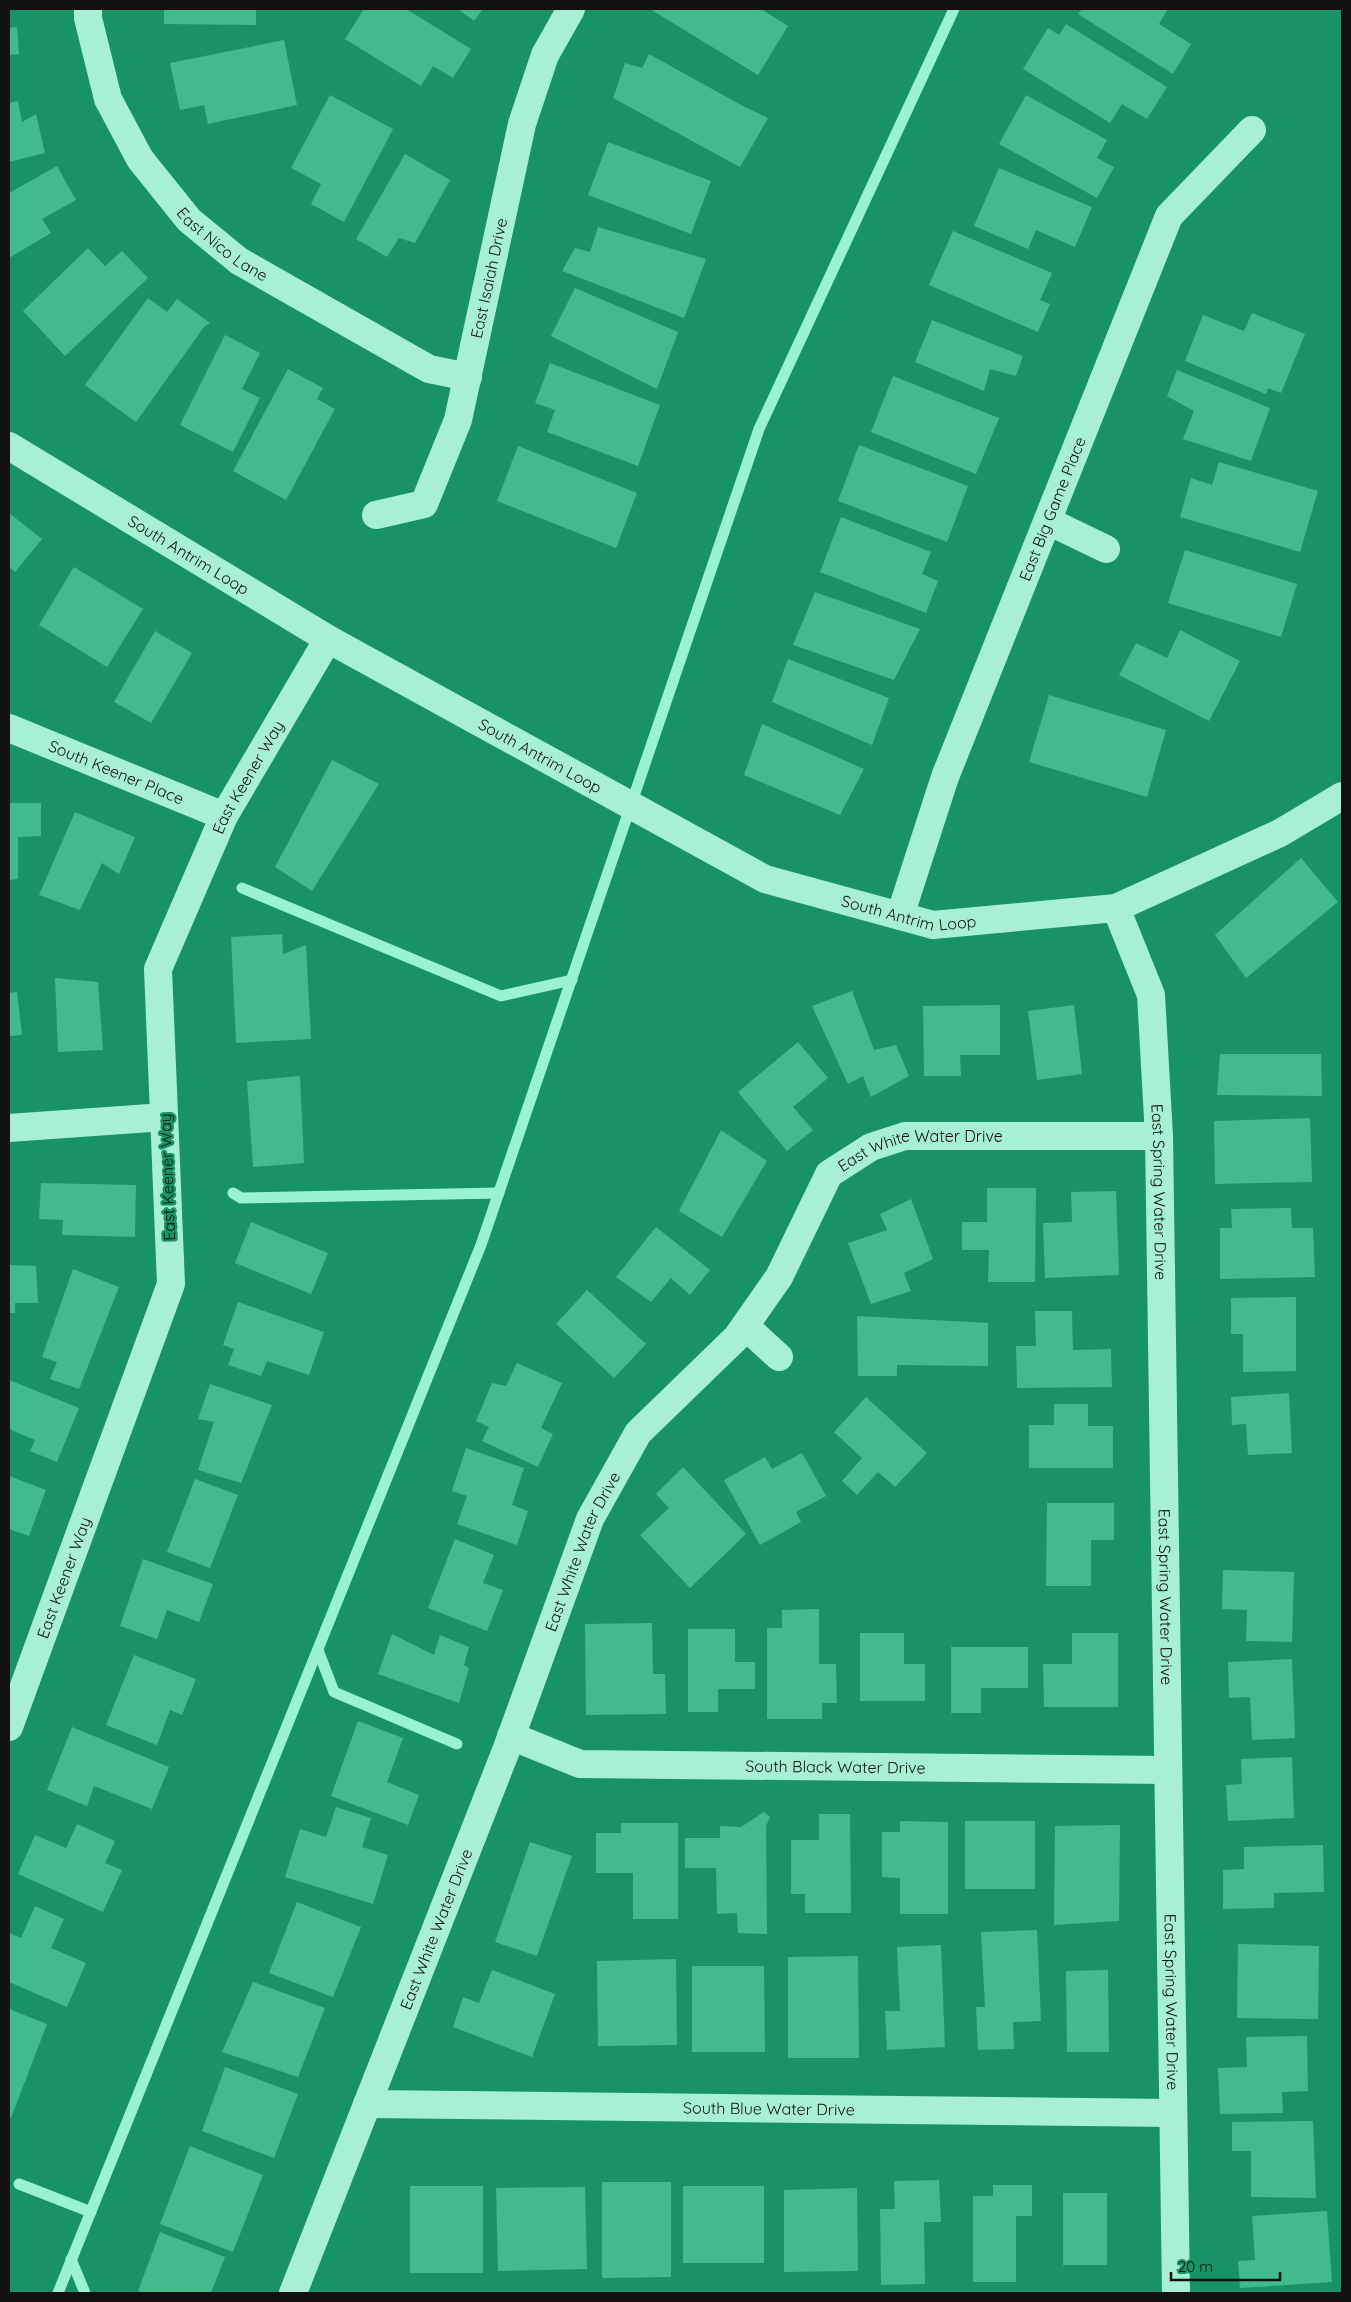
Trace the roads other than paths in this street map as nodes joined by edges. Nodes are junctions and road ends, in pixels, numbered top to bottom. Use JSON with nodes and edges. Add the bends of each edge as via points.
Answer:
{"nodes":[{"id":1,"x":88,"y":9,"type":"edge"},
{"id":2,"x":571,"y":9,"type":"edge"},
{"id":3,"x":1252,"y":130,"type":"dead end"},
{"id":4,"x":468,"y":377,"type":"junction"},
{"id":5,"x":9,"y":446,"type":"edge"},
{"id":6,"x":376,"y":515,"type":"dead end"},
{"id":7,"x":1048,"y":521,"type":"junction"},
{"id":8,"x":1106,"y":549,"type":"dead end"},
{"id":9,"x":328,"y":639,"type":"junction"},
{"id":10,"x":9,"y":728,"type":"edge"},
{"id":11,"x":1342,"y":796,"type":"edge"},
{"id":12,"x":224,"y":816,"type":"junction"},
{"id":13,"x":1116,"y":908,"type":"junction"},
{"id":14,"x":900,"y":916,"type":"junction"},
{"id":15,"x":164,"y":1117,"type":"junction"},
{"id":16,"x":9,"y":1128,"type":"edge"},
{"id":17,"x":1159,"y":1136,"type":"junction"},
{"id":18,"x":745,"y":1326,"type":"junction"},
{"id":19,"x":779,"y":1357,"type":"dead end"},
{"id":20,"x":9,"y":1727,"type":"edge"},
{"id":21,"x":511,"y":1736,"type":"junction"},
{"id":22,"x":1166,"y":1770,"type":"junction"},
{"id":23,"x":367,"y":2104,"type":"junction"},
{"id":24,"x":1173,"y":2113,"type":"junction"},
{"id":25,"x":293,"y":2293,"type":"edge"},
{"id":26,"x":1176,"y":2293,"type":"edge"}],
"edges":[{"from":1,"to":4,"type":"street","name":"East Nico Lane","via":[[108,99],[140,159],[189,220],[239,261],[429,369]]},
{"from":2,"to":4,"type":"street","name":"East Isaiah Drive","via":[[545,55],[522,124]]},
{"from":3,"to":7,"type":"street","name":"East Big Game Place","via":[[1169,216]]},
{"from":4,"to":6,"type":"street","name":"East Isaiah Drive","via":[[458,420],[424,504]]},
{"from":5,"to":9,"type":"street","name":"South Antrim Loop"},
{"from":7,"to":8,"type":"street"},
{"from":7,"to":14,"type":"street","name":"East Big Game Place","via":[[946,777]]},
{"from":9,"to":12,"type":"street","name":"East Keener Way"},
{"from":9,"to":14,"type":"street","name":"South Antrim Loop","via":[[765,880]]},
{"from":10,"to":12,"type":"street","name":"South Keener Place"},
{"from":11,"to":13,"type":"street","name":"South Antrim Loop","via":[[1280,833]]},
{"from":12,"to":15,"type":"street","name":"East Keener Way","via":[[158,969]]},
{"from":13,"to":14,"type":"street","name":"South Antrim Loop","via":[[933,925]]},
{"from":13,"to":17,"type":"street","name":"East Spring Water Drive","via":[[1152,995]]},
{"from":15,"to":16,"type":"street"},
{"from":15,"to":20,"type":"street","name":"East Keener Way","via":[[171,1284]]},
{"from":17,"to":18,"type":"street","name":"East White Water Drive","via":[[905,1136],[871,1147],[830,1174],[779,1277]]},
{"from":17,"to":22,"type":"street","name":"East Spring Water Drive"},
{"from":18,"to":19,"type":"street"},
{"from":18,"to":21,"type":"street","name":"East White Water Drive","via":[[638,1433],[590,1519]]},
{"from":21,"to":22,"type":"street","name":"South Black Water Drive","via":[[580,1764]]},
{"from":21,"to":23,"type":"street","name":"East White Water Drive"},
{"from":22,"to":24,"type":"street","name":"East Spring Water Drive"},
{"from":23,"to":24,"type":"street","name":"South Blue Water Drive"},
{"from":23,"to":25,"type":"street","name":"East White Water Drive"},
{"from":24,"to":26,"type":"street","name":"East Spring Water Drive"}]}
